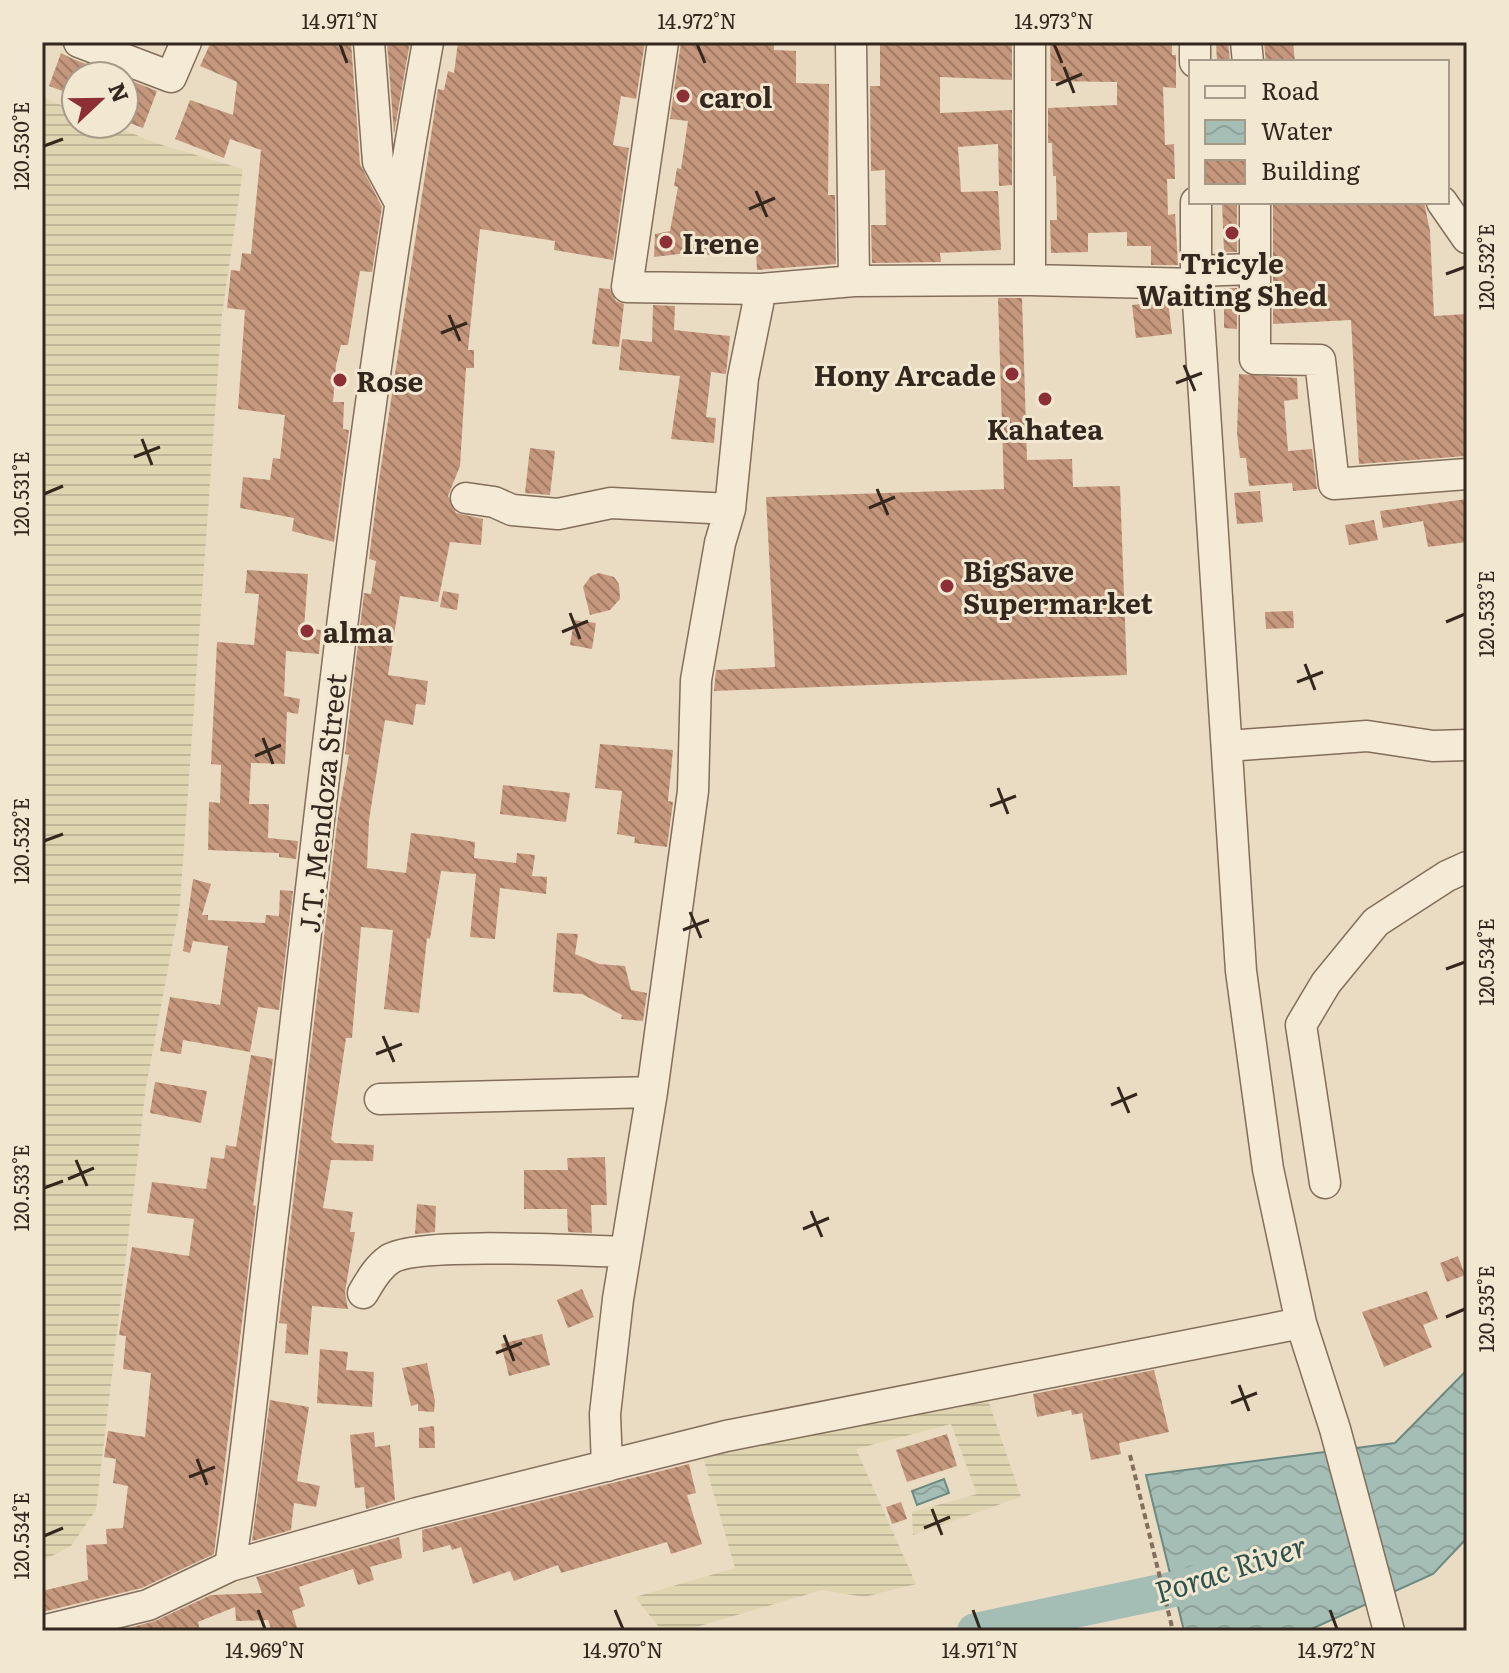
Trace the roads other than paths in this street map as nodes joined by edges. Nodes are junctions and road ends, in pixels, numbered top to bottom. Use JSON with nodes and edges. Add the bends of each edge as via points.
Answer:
{"nodes":[{"id":1,"x":79,"y":42,"type":"edge"},
{"id":2,"x":186,"y":42,"type":"edge"},
{"id":3,"x":369,"y":42,"type":"edge"},
{"id":4,"x":428,"y":42,"type":"edge"},
{"id":5,"x":663,"y":42,"type":"edge"},
{"id":6,"x":851,"y":42,"type":"edge"},
{"id":7,"x":1030,"y":42,"type":"edge"},
{"id":8,"x":399,"y":201,"type":"junction"},
{"id":9,"x":1196,"y":204,"type":"edge"},
{"id":10,"x":1255,"y":204,"type":"edge"},
{"id":11,"x":1443,"y":204,"type":"edge"},
{"id":12,"x":1467,"y":238,"type":"edge"},
{"id":13,"x":1253,"y":269,"type":"junction"},
{"id":14,"x":1197,"y":277,"type":"junction"},
{"id":15,"x":1030,"y":280,"type":"junction"},
{"id":16,"x":854,"y":281,"type":"junction"},
{"id":17,"x":761,"y":289,"type":"junction"},
{"id":18,"x":1467,"y":474,"type":"edge"},
{"id":19,"x":466,"y":498,"type":"dead end"},
{"id":20,"x":730,"y":509,"type":"junction"},
{"id":21,"x":1467,"y":745,"type":"edge"},
{"id":22,"x":1227,"y":746,"type":"junction"},
{"id":23,"x":1467,"y":867,"type":"edge"},
{"id":24,"x":652,"y":1092,"type":"junction"},
{"id":25,"x":380,"y":1099,"type":"dead end"},
{"id":26,"x":1325,"y":1183,"type":"dead end"},
{"id":27,"x":625,"y":1252,"type":"junction"},
{"id":28,"x":363,"y":1293,"type":"dead end"},
{"id":29,"x":1301,"y":1323,"type":"junction"},
{"id":30,"x":607,"y":1466,"type":"junction"},
{"id":31,"x":230,"y":1566,"type":"junction"},
{"id":32,"x":42,"y":1631,"type":"edge"},
{"id":33,"x":1389,"y":1631,"type":"edge"}],
"edges":[{"from":1,"to":2,"type":"street","via":[[171,77]]},
{"from":3,"to":8,"type":"street","via":[[378,162]]},
{"from":4,"to":8,"type":"street","name":"J.T. Mendoza Street"},
{"from":5,"to":17,"type":"street","via":[[627,287]]},
{"from":6,"to":16,"type":"street"},
{"from":7,"to":15,"type":"street"},
{"from":8,"to":31,"type":"street","name":"J.T. Mendoza Street","via":[[343,594]]},
{"from":9,"to":14,"type":"street"},
{"from":10,"to":13,"type":"street"},
{"from":11,"to":12,"type":"street"},
{"from":13,"to":14,"type":"street"},
{"from":13,"to":18,"type":"street","via":[[1255,359],[1320,360],[1334,484]]},
{"from":14,"to":15,"type":"street"},
{"from":14,"to":22,"type":"street"},
{"from":15,"to":16,"type":"street"},
{"from":16,"to":17,"type":"street"},
{"from":17,"to":20,"type":"street","via":[[743,378]]},
{"from":19,"to":20,"type":"street","via":[[558,514],[611,503]]},
{"from":20,"to":24,"type":"street","via":[[696,680],[693,791]]},
{"from":21,"to":22,"type":"street","via":[[1433,746],[1367,736]]},
{"from":22,"to":29,"type":"street","via":[[1241,971],[1268,1169]]},
{"from":23,"to":26,"type":"street","via":[[1376,922],[1326,983],[1301,1025]]},
{"from":24,"to":25,"type":"street"},
{"from":24,"to":27,"type":"street"},
{"from":27,"to":28,"type":"street","via":[[416,1252],[390,1258]]},
{"from":27,"to":30,"type":"street","via":[[605,1414]]},
{"from":29,"to":30,"type":"street","via":[[726,1436]]},
{"from":29,"to":33,"type":"street"},
{"from":30,"to":31,"type":"street"},
{"from":31,"to":32,"type":"street","via":[[148,1605]]}]}
